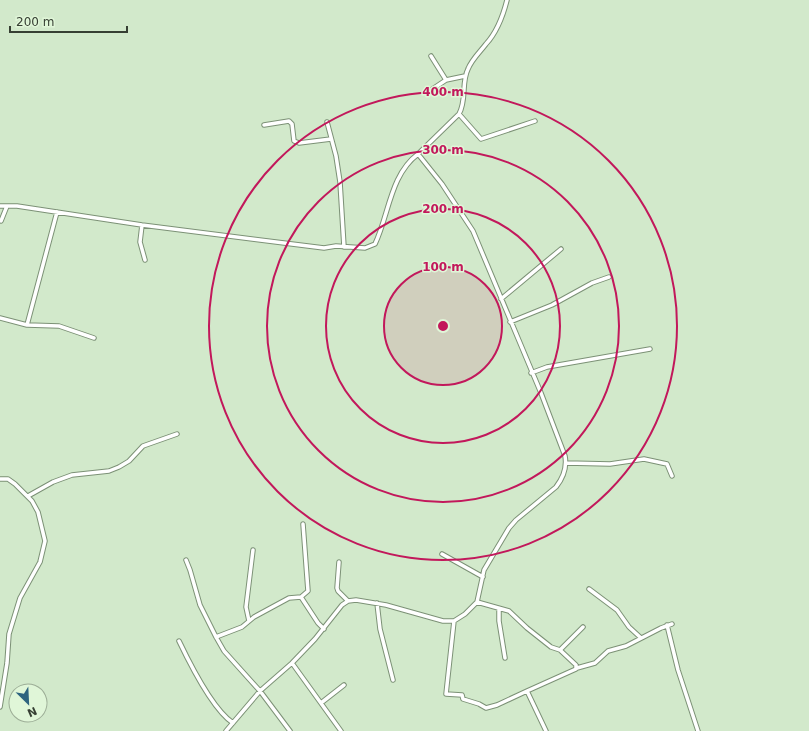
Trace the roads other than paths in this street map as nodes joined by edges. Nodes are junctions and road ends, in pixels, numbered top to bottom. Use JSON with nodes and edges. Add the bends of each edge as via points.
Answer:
{"nodes":[{"id":1,"x":506,"y":0,"type":"edge"},
{"id":2,"x":431,"y":56,"type":"dead end"},
{"id":3,"x":465,"y":76,"type":"junction"},
{"id":4,"x":446,"y":80,"type":"junction"},
{"id":5,"x":431,"y":90,"type":"dead end"},
{"id":6,"x":459,"y":114,"type":"junction"},
{"id":7,"x":535,"y":121,"type":"dead end"},
{"id":8,"x":327,"y":122,"type":"dead end"},
{"id":9,"x":264,"y":125,"type":"dead end"},
{"id":10,"x":331,"y":139,"type":"junction"},
{"id":11,"x":418,"y":154,"type":"junction"},
{"id":12,"x":0,"y":206,"type":"edge"},
{"id":13,"x":7,"y":206,"type":"junction"},
{"id":14,"x":57,"y":212,"type":"junction"},
{"id":15,"x":1,"y":221,"type":"edge"},
{"id":16,"x":142,"y":225,"type":"junction"},
{"id":17,"x":344,"y":247,"type":"junction"},
{"id":18,"x":561,"y":249,"type":"dead end"},
{"id":19,"x":145,"y":260,"type":"dead end"},
{"id":20,"x":609,"y":277,"type":"dead end"},
{"id":21,"x":501,"y":299,"type":"junction"},
{"id":22,"x":0,"y":318,"type":"edge"},
{"id":23,"x":510,"y":322,"type":"junction"},
{"id":24,"x":27,"y":325,"type":"junction"},
{"id":25,"x":94,"y":338,"type":"dead end"},
{"id":26,"x":650,"y":349,"type":"dead end"},
{"id":27,"x":531,"y":373,"type":"junction"},
{"id":28,"x":177,"y":434,"type":"dead end"},
{"id":29,"x":566,"y":463,"type":"junction"},
{"id":30,"x":672,"y":476,"type":"dead end"},
{"id":31,"x":0,"y":479,"type":"edge"},
{"id":32,"x":28,"y":496,"type":"junction"},
{"id":33,"x":303,"y":524,"type":"dead end"},
{"id":34,"x":253,"y":550,"type":"dead end"},
{"id":35,"x":442,"y":554,"type":"dead end"},
{"id":36,"x":186,"y":560,"type":"dead end"},
{"id":37,"x":339,"y":562,"type":"dead end"},
{"id":38,"x":483,"y":577,"type":"junction"},
{"id":39,"x":589,"y":589,"type":"dead end"},
{"id":40,"x":301,"y":597,"type":"junction"},
{"id":41,"x":348,"y":601,"type":"junction"},
{"id":42,"x":477,"y":602,"type":"junction"},
{"id":43,"x":377,"y":603,"type":"junction"},
{"id":44,"x":499,"y":609,"type":"junction"},
{"id":45,"x":249,"y":621,"type":"junction"},
{"id":46,"x":454,"y":621,"type":"junction"},
{"id":47,"x":672,"y":624,"type":"dead end"},
{"id":48,"x":668,"y":625,"type":"junction"},
{"id":49,"x":583,"y":627,"type":"dead end"},
{"id":50,"x":324,"y":629,"type":"junction"},
{"id":51,"x":216,"y":637,"type":"junction"},
{"id":52,"x":641,"y":638,"type":"junction"},
{"id":53,"x":179,"y":641,"type":"dead end"},
{"id":54,"x":560,"y":650,"type":"junction"},
{"id":55,"x":505,"y":658,"type":"dead end"},
{"id":56,"x":292,"y":663,"type":"junction"},
{"id":57,"x":577,"y":668,"type":"junction"},
{"id":58,"x":393,"y":680,"type":"dead end"},
{"id":59,"x":344,"y":685,"type":"dead end"},
{"id":60,"x":260,"y":691,"type":"junction"},
{"id":61,"x":527,"y":691,"type":"junction"},
{"id":62,"x":321,"y":703,"type":"junction"},
{"id":63,"x":0,"y":707,"type":"edge"},
{"id":64,"x":234,"y":723,"type":"junction"},
{"id":65,"x":226,"y":731,"type":"edge"},
{"id":66,"x":290,"y":731,"type":"edge"},
{"id":67,"x":341,"y":731,"type":"edge"},
{"id":68,"x":546,"y":731,"type":"edge"},
{"id":69,"x":698,"y":731,"type":"edge"}],
"edges":[{"from":1,"to":3,"type":"street","via":[[493,37],[478,53]]},
{"from":2,"to":4,"type":"street"},
{"from":3,"to":4,"type":"street"},
{"from":3,"to":6,"type":"street"},
{"from":4,"to":5,"type":"street"},
{"from":6,"to":7,"type":"street","via":[[481,139]]},
{"from":6,"to":11,"type":"street"},
{"from":8,"to":10,"type":"street"},
{"from":9,"to":10,"type":"street","via":[[289,121],[292,124],[294,141],[299,143]]},
{"from":10,"to":17,"type":"street","via":[[340,182]]},
{"from":11,"to":17,"type":"street","via":[[407,164],[396,184],[374,244],[365,248]]},
{"from":11,"to":21,"type":"street","via":[[442,184],[472,231]]},
{"from":12,"to":13,"type":"street"},
{"from":13,"to":14,"type":"street"},
{"from":13,"to":15,"type":"street"},
{"from":14,"to":16,"type":"street"},
{"from":14,"to":24,"type":"street"},
{"from":16,"to":17,"type":"street","via":[[324,248]]},
{"from":16,"to":19,"type":"street","via":[[140,242]]},
{"from":18,"to":21,"type":"street"},
{"from":20,"to":23,"type":"street"},
{"from":21,"to":23,"type":"street"},
{"from":22,"to":24,"type":"street"},
{"from":23,"to":27,"type":"street"},
{"from":24,"to":25,"type":"street","via":[[59,326]]},
{"from":26,"to":27,"type":"street","via":[[547,367]]},
{"from":27,"to":29,"type":"street","via":[[555,428]]},
{"from":28,"to":32,"type":"street","via":[[143,446],[130,461],[109,471],[72,475]]},
{"from":29,"to":30,"type":"street","via":[[610,464],[644,459],[664,462]]},
{"from":29,"to":38,"type":"street","via":[[556,487],[509,528],[487,563]]},
{"from":31,"to":32,"type":"street","via":[[8,479]]},
{"from":32,"to":63,"type":"street","via":[[38,512],[44,541],[40,562],[20,598],[9,634]]},
{"from":33,"to":40,"type":"street","via":[[308,590]]},
{"from":34,"to":45,"type":"street","via":[[246,607]]},
{"from":35,"to":38,"type":"street"},
{"from":36,"to":51,"type":"street","via":[[200,605]]},
{"from":37,"to":41,"type":"street","via":[[337,588]]},
{"from":38,"to":42,"type":"street"},
{"from":39,"to":52,"type":"street","via":[[617,610]]},
{"from":40,"to":45,"type":"street","via":[[289,598]]},
{"from":40,"to":50,"type":"street"},
{"from":41,"to":43,"type":"street"},
{"from":41,"to":50,"type":"street"},
{"from":42,"to":44,"type":"street"},
{"from":42,"to":46,"type":"street"},
{"from":43,"to":46,"type":"street","via":[[443,621]]},
{"from":43,"to":58,"type":"street","via":[[380,629]]},
{"from":44,"to":54,"type":"street","via":[[509,611],[551,647]]},
{"from":44,"to":55,"type":"street"},
{"from":45,"to":51,"type":"street","via":[[242,627]]},
{"from":46,"to":61,"type":"street","via":[[446,694],[462,695],[463,699],[486,708]]},
{"from":47,"to":48,"type":"street"},
{"from":48,"to":52,"type":"street"},
{"from":48,"to":69,"type":"street","via":[[678,670]]},
{"from":49,"to":54,"type":"street"},
{"from":50,"to":56,"type":"street"},
{"from":51,"to":60,"type":"street","via":[[224,651]]},
{"from":52,"to":57,"type":"street","via":[[608,651],[595,663]]},
{"from":53,"to":64,"type":"street","via":[[203,685],[223,714]]},
{"from":54,"to":57,"type":"street"},
{"from":56,"to":60,"type":"street"},
{"from":56,"to":62,"type":"street"},
{"from":57,"to":61,"type":"street"},
{"from":59,"to":62,"type":"street"},
{"from":60,"to":64,"type":"street"},
{"from":60,"to":66,"type":"street"},
{"from":61,"to":68,"type":"street"},
{"from":62,"to":67,"type":"street"},
{"from":64,"to":65,"type":"street"}]}
